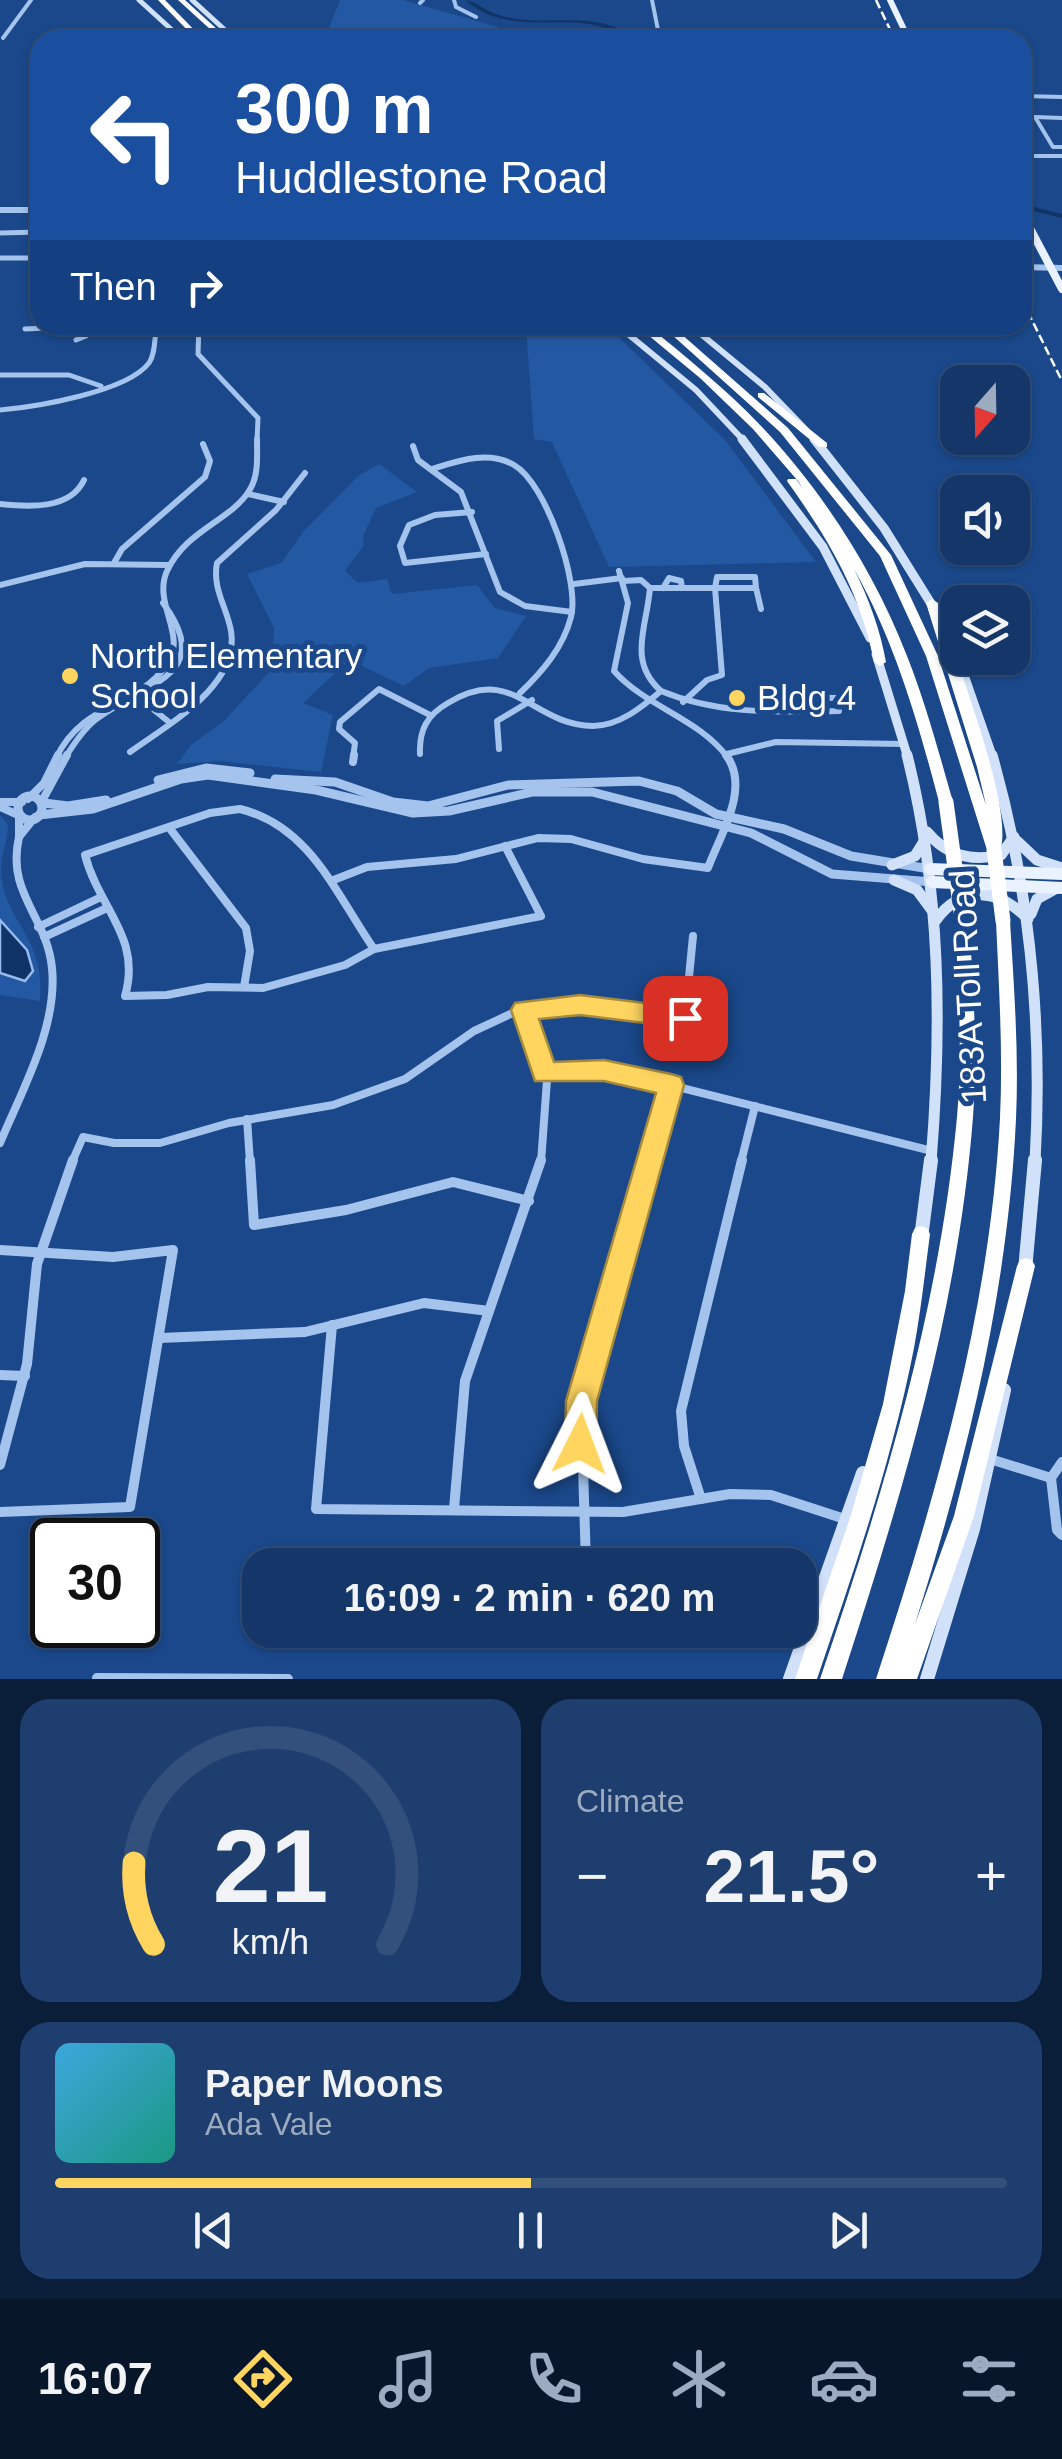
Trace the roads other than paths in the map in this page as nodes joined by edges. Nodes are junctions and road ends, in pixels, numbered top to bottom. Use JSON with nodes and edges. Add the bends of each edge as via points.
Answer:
{"nodes":[{"id":1,"x":31,"y":0,"type":"edge"},
{"id":2,"x":138,"y":0,"type":"edge"},
{"id":3,"x":161,"y":0,"type":"edge"},
{"id":4,"x":178,"y":0,"type":"edge"},
{"id":5,"x":192,"y":0,"type":"edge"},
{"id":6,"x":454,"y":0,"type":"edge"},
{"id":7,"x":652,"y":0,"type":"edge"},
{"id":8,"x":890,"y":0,"type":"edge"},
{"id":9,"x":173,"y":16,"type":"junction"},
{"id":10,"x":476,"y":17,"type":"dead end"},
{"id":11,"x":172,"y":30,"type":"edge"},
{"id":12,"x":185,"y":30,"type":"edge"},
{"id":13,"x":189,"y":30,"type":"edge"},
{"id":14,"x":212,"y":30,"type":"edge"},
{"id":15,"x":225,"y":30,"type":"edge"},
{"id":16,"x":657,"y":30,"type":"edge"},
{"id":17,"x":905,"y":30,"type":"edge"},
{"id":18,"x":3,"y":38,"type":"dead end"},
{"id":19,"x":1032,"y":96,"type":"edge"},
{"id":20,"x":1062,"y":97,"type":"edge"},
{"id":21,"x":1062,"y":118,"type":"edge"},
{"id":22,"x":1062,"y":147,"type":"edge"},
{"id":23,"x":1032,"y":156,"type":"edge"},
{"id":24,"x":1062,"y":156,"type":"edge"},
{"id":25,"x":0,"y":210,"type":"edge"},
{"id":26,"x":30,"y":210,"type":"edge"},
{"id":27,"x":30,"y":231,"type":"edge"},
{"id":28,"x":0,"y":233,"type":"edge"},
{"id":29,"x":1032,"y":233,"type":"edge"},
{"id":30,"x":0,"y":258,"type":"edge"},
{"id":31,"x":30,"y":258,"type":"edge"},
{"id":32,"x":1032,"y":268,"type":"edge"},
{"id":33,"x":1050,"y":268,"type":"junction"},
{"id":34,"x":1062,"y":268,"type":"edge"},
{"id":35,"x":1062,"y":289,"type":"edge"},
{"id":36,"x":25,"y":328,"type":"dead end"},
{"id":37,"x":30,"y":328,"type":"edge"},
{"id":38,"x":86,"y":335,"type":"edge"},
{"id":39,"x":155,"y":335,"type":"edge"},
{"id":40,"x":199,"y":335,"type":"edge"},
{"id":41,"x":631,"y":335,"type":"edge"},
{"id":42,"x":654,"y":335,"type":"edge"},
{"id":43,"x":679,"y":335,"type":"edge"},
{"id":44,"x":702,"y":335,"type":"edge"},
{"id":45,"x":76,"y":340,"type":"dead end"},
{"id":46,"x":687,"y":341,"type":"junction"},
{"id":47,"x":0,"y":375,"type":"edge"},
{"id":48,"x":101,"y":386,"type":"junction"},
{"id":49,"x":724,"y":394,"type":"junction"},
{"id":50,"x":0,"y":410,"type":"edge"},
{"id":51,"x":203,"y":444,"type":"dead end"},
{"id":52,"x":823,"y":445,"type":"junction"},
{"id":53,"x":414,"y":446,"type":"dead end"},
{"id":54,"x":432,"y":469,"type":"junction"},
{"id":55,"x":304,"y":472,"type":"dead end"},
{"id":56,"x":84,"y":480,"type":"dead end"},
{"id":57,"x":248,"y":494,"type":"junction"},
{"id":58,"x":284,"y":502,"type":"junction"},
{"id":59,"x":0,"y":504,"type":"edge"},
{"id":60,"x":472,"y":512,"type":"junction"},
{"id":61,"x":486,"y":554,"type":"junction"},
{"id":62,"x":114,"y":563,"type":"junction"},
{"id":63,"x":169,"y":565,"type":"junction"},
{"id":64,"x":622,"y":577,"type":"junction"},
{"id":65,"x":574,"y":584,"type":"junction"},
{"id":66,"x":0,"y":585,"type":"edge"},
{"id":67,"x":650,"y":588,"type":"junction"},
{"id":68,"x":716,"y":588,"type":"junction"},
{"id":69,"x":932,"y":603,"type":"junction"},
{"id":70,"x":761,"y":609,"type":"dead end"},
{"id":71,"x":572,"y":612,"type":"junction"},
{"id":72,"x":940,"y":620,"type":"edge"},
{"id":73,"x":880,"y":662,"type":"junction"},
{"id":74,"x":965,"y":675,"type":"edge"},
{"id":75,"x":661,"y":691,"type":"junction"},
{"id":76,"x":520,"y":693,"type":"junction"},
{"id":77,"x":134,"y":694,"type":"junction"},
{"id":78,"x":532,"y":700,"type":"junction"},
{"id":79,"x":684,"y":702,"type":"junction"},
{"id":80,"x":647,"y":704,"type":"junction"},
{"id":81,"x":781,"y":711,"type":"junction"},
{"id":82,"x":430,"y":715,"type":"junction"},
{"id":83,"x":169,"y":722,"type":"junction"},
{"id":84,"x":904,"y":744,"type":"junction"},
{"id":85,"x":499,"y":749,"type":"dead end"},
{"id":86,"x":130,"y":752,"type":"dead end"},
{"id":87,"x":420,"y":754,"type":"dead end"},
{"id":88,"x":727,"y":754,"type":"junction"},
{"id":89,"x":353,"y":762,"type":"dead end"},
{"id":90,"x":25,"y":800,"type":"junction"},
{"id":91,"x":44,"y":802,"type":"junction"},
{"id":92,"x":986,"y":802,"type":"junction"},
{"id":93,"x":0,"y":805,"type":"edge"},
{"id":94,"x":18,"y":815,"type":"junction"},
{"id":95,"x":37,"y":816,"type":"junction"},
{"id":96,"x":726,"y":821,"type":"junction"},
{"id":97,"x":171,"y":830,"type":"junction"},
{"id":98,"x":924,"y":833,"type":"junction"},
{"id":99,"x":1015,"y":836,"type":"junction"},
{"id":100,"x":19,"y":837,"type":"junction"},
{"id":101,"x":506,"y":846,"type":"junction"},
{"id":102,"x":892,"y":864,"type":"junction"},
{"id":103,"x":1062,"y":871,"type":"edge"},
{"id":104,"x":931,"y":875,"type":"junction"},
{"id":105,"x":894,"y":880,"type":"junction"},
{"id":106,"x":1023,"y":880,"type":"junction"},
{"id":107,"x":331,"y":881,"type":"junction"},
{"id":108,"x":1062,"y":888,"type":"edge"},
{"id":109,"x":99,"y":898,"type":"junction"},
{"id":110,"x":107,"y":908,"type":"junction"},
{"id":111,"x":935,"y":917,"type":"junction"},
{"id":112,"x":1029,"y":920,"type":"junction"},
{"id":113,"x":38,"y":927,"type":"junction"},
{"id":114,"x":693,"y":936,"type":"dead end"},
{"id":115,"x":44,"y":938,"type":"junction"},
{"id":116,"x":374,"y":949,"type":"junction"},
{"id":117,"x":244,"y":987,"type":"junction"},
{"id":118,"x":524,"y":1010,"type":"junction"},
{"id":119,"x":544,"y":1073,"type":"junction"},
{"id":120,"x":671,"y":1085,"type":"junction"},
{"id":121,"x":755,"y":1106,"type":"junction"},
{"id":122,"x":247,"y":1119,"type":"junction"},
{"id":123,"x":0,"y":1143,"type":"edge"},
{"id":124,"x":932,"y":1151,"type":"junction"},
{"id":125,"x":529,"y":1201,"type":"junction"},
{"id":126,"x":921,"y":1234,"type":"junction"},
{"id":127,"x":0,"y":1250,"type":"edge"},
{"id":128,"x":40,"y":1252,"type":"junction"},
{"id":129,"x":1026,"y":1266,"type":"junction"},
{"id":130,"x":488,"y":1311,"type":"junction"},
{"id":131,"x":332,"y":1326,"type":"junction"},
{"id":132,"x":160,"y":1338,"type":"junction"},
{"id":133,"x":0,"y":1376,"type":"edge"},
{"id":134,"x":25,"y":1376,"type":"junction"},
{"id":135,"x":990,"y":1458,"type":"junction"},
{"id":136,"x":1062,"y":1462,"type":"edge"},
{"id":137,"x":0,"y":1466,"type":"edge"},
{"id":138,"x":1051,"y":1478,"type":"junction"},
{"id":139,"x":701,"y":1498,"type":"junction"},
{"id":140,"x":454,"y":1510,"type":"junction"},
{"id":141,"x":0,"y":1512,"type":"edge"},
{"id":142,"x":584,"y":1512,"type":"junction"},
{"id":143,"x":848,"y":1520,"type":"junction"},
{"id":144,"x":1062,"y":1535,"type":"edge"},
{"id":145,"x":585,"y":1548,"type":"edge"},
{"id":146,"x":97,"y":1678,"type":"edge"},
{"id":147,"x":288,"y":1679,"type":"edge"},
{"id":148,"x":790,"y":1679,"type":"edge"},
{"id":149,"x":806,"y":1679,"type":"edge"},
{"id":150,"x":831,"y":1679,"type":"edge"},
{"id":151,"x":887,"y":1679,"type":"edge"},
{"id":152,"x":906,"y":1679,"type":"edge"},
{"id":153,"x":927,"y":1679,"type":"edge"}],
"edges":[{"from":1,"to":18,"type":"street"},
{"from":2,"to":11,"type":"main road"},
{"from":3,"to":9,"type":"highway"},
{"from":4,"to":14,"type":"highway"},
{"from":5,"to":15,"type":"main road"},
{"from":6,"to":10,"type":"street"},
{"from":7,"to":16,"type":"street"},
{"from":8,"to":17,"type":"main road"},
{"from":9,"to":12,"type":"highway"},
{"from":9,"to":13,"type":"highway"},
{"from":19,"to":20,"type":"street"},
{"from":21,"to":22,"type":"street","via":[[1035,117],[1052,146]]},
{"from":23,"to":24,"type":"street"},
{"from":25,"to":26,"type":"street"},
{"from":27,"to":28,"type":"street"},
{"from":29,"to":33,"type":"main road"},
{"from":30,"to":31,"type":"street"},
{"from":32,"to":33,"type":"street"},
{"from":33,"to":34,"type":"street"},
{"from":33,"to":35,"type":"main road"},
{"from":36,"to":37,"type":"street"},
{"from":38,"to":45,"type":"street"},
{"from":39,"to":48,"type":"street","via":[[149,364]]},
{"from":40,"to":57,"type":"street","via":[[198,354],[258,418],[256,475]]},
{"from":41,"to":73,"type":"main road","via":[[685,378],[768,467],[824,548]]},
{"from":42,"to":49,"type":"highway","name":"183A Toll Road"},
{"from":43,"to":46,"type":"highway","name":"183A Toll Road"},
{"from":44,"to":52,"type":"main road"},
{"from":46,"to":52,"type":"highway"},
{"from":46,"to":92,"type":"highway","name":"183A Toll Road","via":[[784,430],[885,555],[932,656]]},
{"from":47,"to":48,"type":"street","via":[[68,375]]},
{"from":48,"to":50,"type":"street","via":[[33,409]]},
{"from":49,"to":73,"type":"highway","via":[[797,487],[849,569]]},
{"from":49,"to":150,"type":"highway","name":"183A Toll Road","bridge":true,"via":[[836,522],[863,570],[923,710],[946,802],[962,919],[969,1052],[948,1260],[888,1512]]},
{"from":51,"to":62,"type":"street","via":[[209,462],[201,483],[124,543]]},
{"from":52,"to":69,"type":"main road","via":[[895,538]]},
{"from":53,"to":54,"type":"street","via":[[412,453]]},
{"from":54,"to":60,"type":"street","via":[[461,492]]},
{"from":54,"to":65,"type":"street","via":[[490,456],[512,460],[532,476]]},
{"from":55,"to":58,"type":"street"},
{"from":56,"to":59,"type":"street","via":[[77,492],[49,503]]},
{"from":57,"to":58,"type":"street"},
{"from":57,"to":63,"type":"street","via":[[183,545]]},
{"from":58,"to":83,"type":"street","via":[[217,563],[215,586],[233,635],[228,658],[207,690]]},
{"from":60,"to":61,"type":"street"},
{"from":60,"to":61,"type":"street","via":[[409,525],[400,546],[405,564]]},
{"from":61,"to":71,"type":"street","via":[[509,601]]},
{"from":62,"to":63,"type":"street"},
{"from":62,"to":66,"type":"street","via":[[54,569]]},
{"from":63,"to":77,"type":"street","via":[[160,600],[175,637],[172,657]]},
{"from":64,"to":65,"type":"street"},
{"from":64,"to":67,"type":"street"},
{"from":64,"to":80,"type":"street","via":[[628,603],[614,671]]},
{"from":65,"to":71,"type":"street"},
{"from":67,"to":68,"type":"street"},
{"from":67,"to":75,"type":"street","via":[[637,659],[640,672]]},
{"from":68,"to":70,"type":"street","via":[[756,588]]},
{"from":68,"to":79,"type":"street","via":[[722,676]]},
{"from":69,"to":72,"type":"main road"},
{"from":69,"to":92,"type":"highway"},
{"from":71,"to":76,"type":"street","via":[[551,660]]},
{"from":73,"to":84,"type":"main road"},
{"from":74,"to":99,"type":"main road"},
{"from":75,"to":79,"type":"street"},
{"from":75,"to":80,"type":"street"},
{"from":76,"to":78,"type":"street"},
{"from":76,"to":82,"type":"street","via":[[470,690]]},
{"from":77,"to":83,"type":"street"},
{"from":77,"to":90,"type":"street","via":[[75,726],[39,790]]},
{"from":77,"to":91,"type":"street","via":[[78,736]]},
{"from":78,"to":80,"type":"street","via":[[550,715],[596,726]]},
{"from":78,"to":85,"type":"street","via":[[499,718]]},
{"from":79,"to":81,"type":"street","via":[[710,710]]},
{"from":80,"to":88,"type":"street","via":[[710,737]]},
{"from":81,"to":81,"type":"street","via":[[800,711],[839,711],[837,698],[778,697]]},
{"from":82,"to":87,"type":"street","via":[[421,726]]},
{"from":82,"to":89,"type":"street","via":[[379,690],[340,722],[338,729],[356,744]]},
{"from":83,"to":86,"type":"street"},
{"from":84,"to":88,"type":"street","via":[[776,742]]},
{"from":84,"to":98,"type":"main road"},
{"from":88,"to":96,"type":"street","via":[[736,780]]},
{"from":90,"to":91,"type":"street"},
{"from":90,"to":93,"type":"street"},
{"from":90,"to":94,"type":"street"},
{"from":91,"to":95,"type":"street"},
{"from":91,"to":96,"type":"street","via":[[98,802],[170,775],[218,768],[335,782],[428,806],[508,785],[639,781],[677,792]]},
{"from":92,"to":151,"type":"highway","name":"183A Toll Road","bridge":true,"via":[[1003,921],[1009,1048],[993,1288],[934,1540]]},
{"from":93,"to":94,"type":"street"},
{"from":94,"to":95,"type":"street"},
{"from":94,"to":100,"type":"street"},
{"from":95,"to":96,"type":"street","via":[[99,808],[181,778],[208,776],[316,790],[413,814],[532,792],[592,792],[650,810]]},
{"from":95,"to":100,"type":"street"},
{"from":96,"to":101,"type":"street","via":[[708,868],[571,839]]},
{"from":96,"to":102,"type":"street","via":[[784,829],[851,856]]},
{"from":96,"to":105,"type":"street","via":[[821,870]]},
{"from":97,"to":107,"type":"street","via":[[221,810],[257,808],[277,817]]},
{"from":97,"to":109,"type":"street","via":[[85,855]]},
{"from":97,"to":117,"type":"street","via":[[246,928]]},
{"from":98,"to":99,"type":"main road","via":[[960,857],[1001,856]]},
{"from":98,"to":102,"type":"main road","via":[[915,856]]},
{"from":98,"to":104,"type":"main road"},
{"from":99,"to":103,"type":"main road","via":[[1037,860]]},
{"from":99,"to":106,"type":"main road"},
{"from":100,"to":113,"type":"street","via":[[12,872]]},
{"from":101,"to":107,"type":"street","via":[[368,866]]},
{"from":101,"to":116,"type":"street","via":[[541,916]]},
{"from":102,"to":104,"type":"street"},
{"from":103,"to":106,"type":"main road"},
{"from":104,"to":105,"type":"street"},
{"from":104,"to":106,"type":"main road"},
{"from":104,"to":111,"type":"main road"},
{"from":105,"to":111,"type":"main road","via":[[917,890]]},
{"from":106,"to":108,"type":"main road"},
{"from":106,"to":112,"type":"main road"},
{"from":107,"to":116,"type":"street"},
{"from":108,"to":112,"type":"main road","via":[[1040,896]]},
{"from":109,"to":110,"type":"street"},
{"from":109,"to":113,"type":"street"},
{"from":110,"to":115,"type":"street"},
{"from":110,"to":117,"type":"street","via":[[132,950],[125,996]]},
{"from":111,"to":112,"type":"main road","via":[[963,894],[1002,898]]},
{"from":111,"to":124,"type":"main road","via":[[942,1009]]},
{"from":112,"to":129,"type":"main road","via":[[1038,1094]]},
{"from":113,"to":115,"type":"street"},
{"from":114,"to":118,"type":"street","via":[[685,1018],[580,1005]]},
{"from":115,"to":123,"type":"street","via":[[53,968],[51,1000]]},
{"from":116,"to":117,"type":"street","via":[[294,981]]},
{"from":118,"to":119,"type":"street"},
{"from":118,"to":122,"type":"street","via":[[492,1021],[405,1079],[367,1094]]},
{"from":119,"to":120,"type":"street","via":[[604,1070]]},
{"from":119,"to":125,"type":"street","via":[[546,1123]]},
{"from":120,"to":121,"type":"street"},
{"from":120,"to":142,"type":"street","via":[[581,1401]]},
{"from":121,"to":124,"type":"street"},
{"from":121,"to":139,"type":"street","via":[[681,1411]]},
{"from":122,"to":125,"type":"street","via":[[254,1225],[346,1210],[429,1184],[453,1182]]},
{"from":122,"to":128,"type":"street","via":[[160,1143],[83,1137]]},
{"from":124,"to":126,"type":"main road"},
{"from":125,"to":130,"type":"street"},
{"from":126,"to":143,"type":"main road","via":[[892,1375]]},
{"from":126,"to":149,"type":"highway","via":[[915,1310],[867,1502]]},
{"from":127,"to":128,"type":"street"},
{"from":128,"to":132,"type":"street","via":[[114,1257],[173,1250]]},
{"from":128,"to":134,"type":"street"},
{"from":129,"to":135,"type":"main road"},
{"from":129,"to":152,"type":"highway","via":[[964,1516]]},
{"from":130,"to":131,"type":"street","via":[[424,1303]]},
{"from":130,"to":140,"type":"street","via":[[465,1381]]},
{"from":131,"to":132,"type":"street","via":[[265,1336]]},
{"from":131,"to":140,"type":"street","via":[[316,1509]]},
{"from":132,"to":141,"type":"street","via":[[130,1506]]},
{"from":133,"to":134,"type":"street"},
{"from":134,"to":137,"type":"street"},
{"from":135,"to":138,"type":"street"},
{"from":135,"to":153,"type":"main road"},
{"from":136,"to":138,"type":"street"},
{"from":138,"to":144,"type":"street"},
{"from":139,"to":142,"type":"street"},
{"from":139,"to":143,"type":"street","via":[[771,1495]]},
{"from":140,"to":142,"type":"street"},
{"from":142,"to":145,"type":"street"},
{"from":143,"to":148,"type":"main road"},
{"from":146,"to":147,"type":"street"}]}
